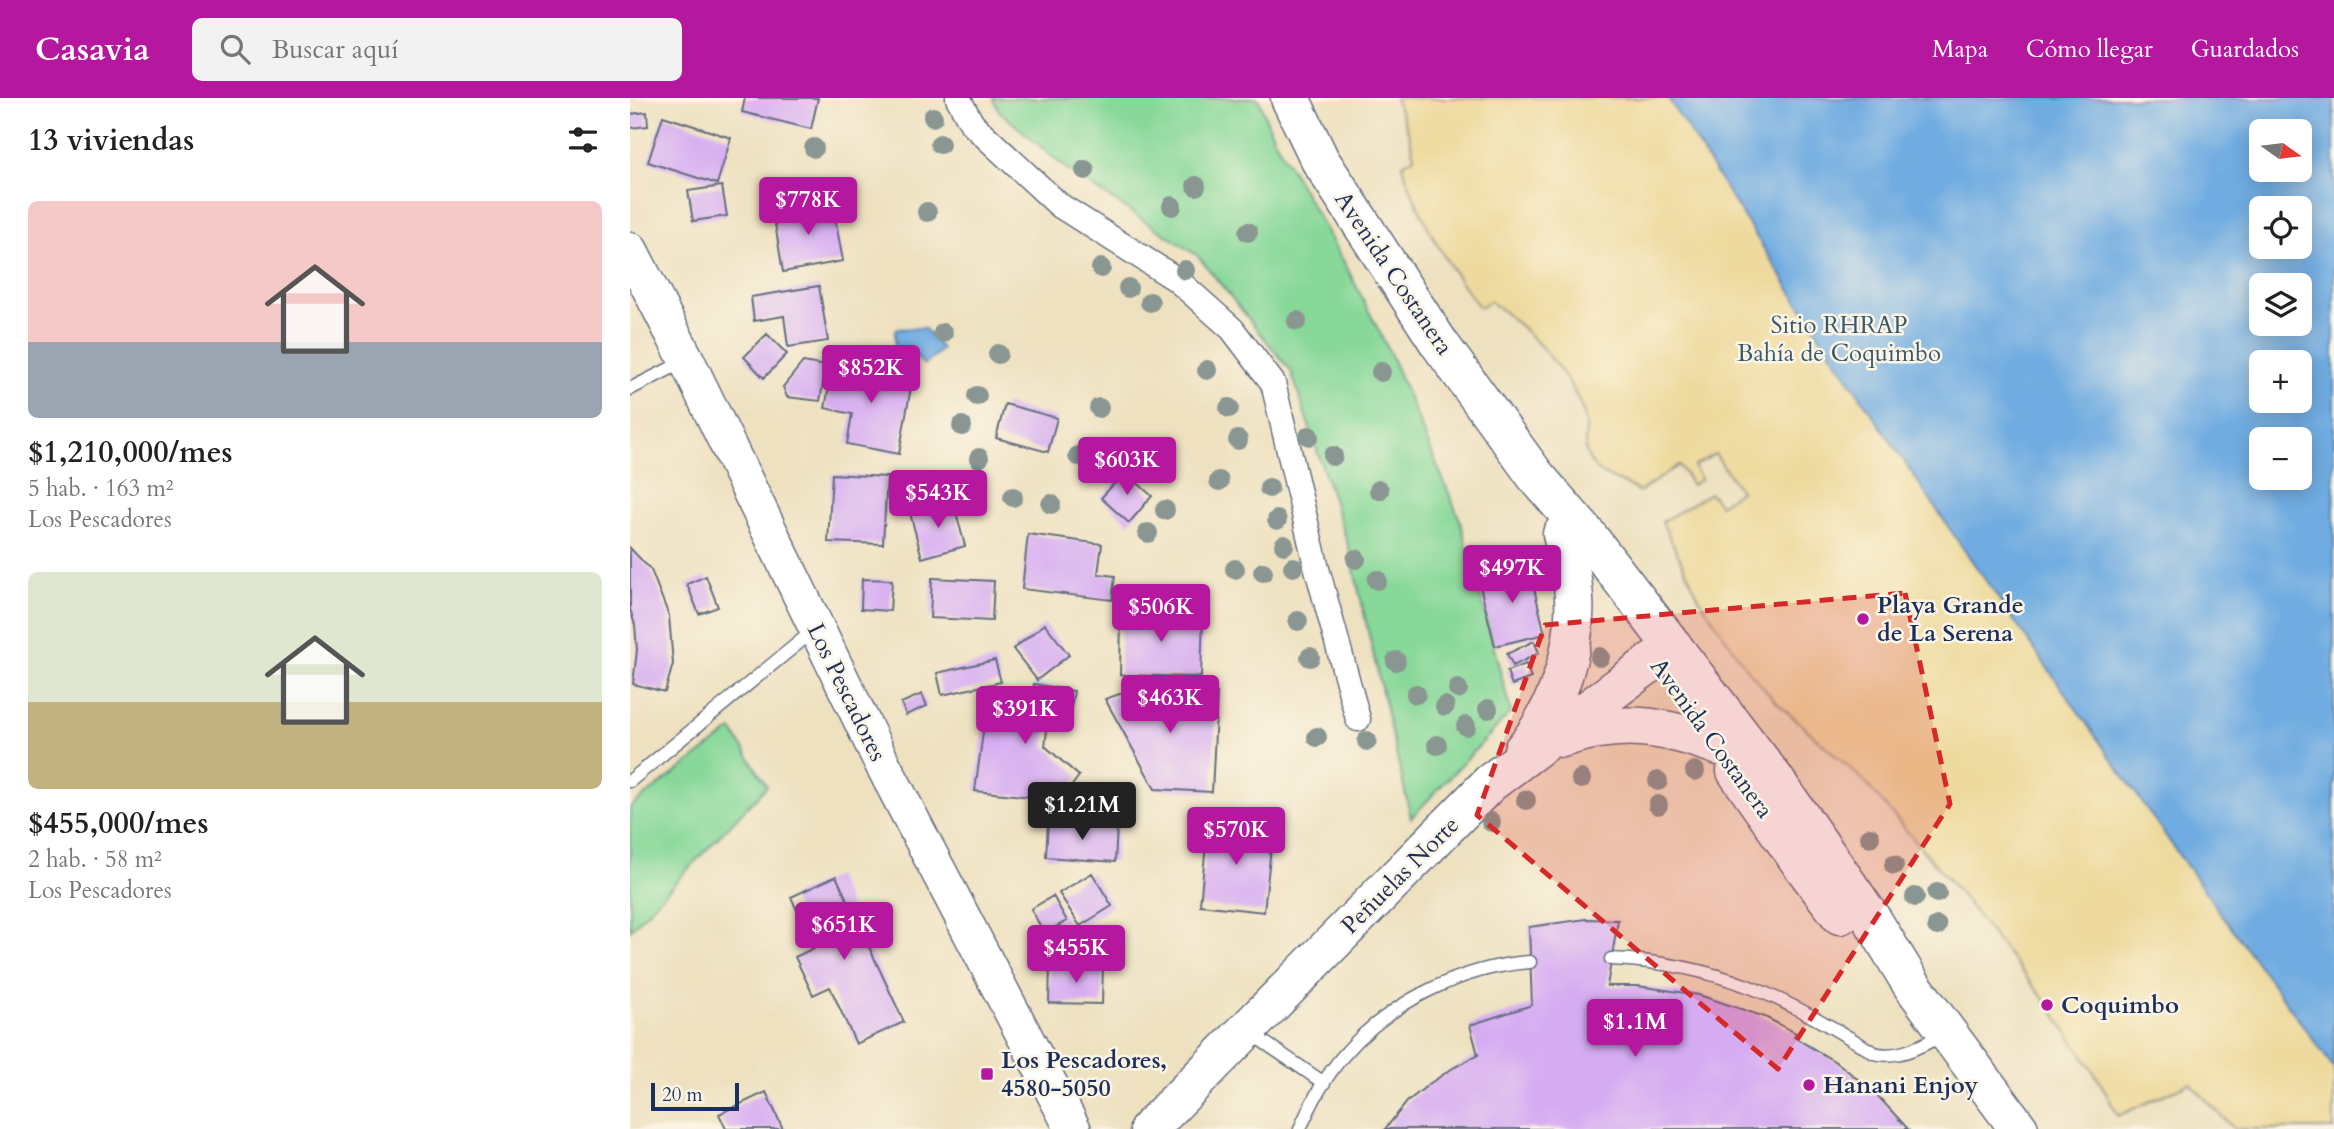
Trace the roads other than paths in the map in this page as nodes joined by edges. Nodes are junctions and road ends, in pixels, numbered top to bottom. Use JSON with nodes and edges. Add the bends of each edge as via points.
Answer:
{"nodes":[{"id":1,"x":958,"y":98,"type":"edge"},
{"id":2,"x":1290,"y":98,"type":"edge"},
{"id":3,"x":630,"y":250,"type":"edge"},
{"id":4,"x":687,"y":360,"type":"junction"},
{"id":5,"x":630,"y":389,"type":"edge"},
{"id":6,"x":1535,"y":475,"type":"junction"},
{"id":7,"x":1562,"y":534,"type":"junction"},
{"id":8,"x":816,"y":628,"type":"junction"},
{"id":9,"x":1664,"y":653,"type":"junction"},
{"id":10,"x":1359,"y":719,"type":"dead end"},
{"id":11,"x":1718,"y":746,"type":"junction"},
{"id":12,"x":1535,"y":751,"type":"junction"},
{"id":13,"x":630,"y":781,"type":"edge"},
{"id":14,"x":1490,"y":783,"type":"junction"},
{"id":15,"x":1611,"y":959,"type":"dead end"},
{"id":16,"x":1531,"y":962,"type":"dead end"},
{"id":17,"x":1912,"y":985,"type":"junction"},
{"id":18,"x":1246,"y":1031,"type":"junction"},
{"id":19,"x":1947,"y":1032,"type":"junction"},
{"id":20,"x":1324,"y":1083,"type":"junction"},
{"id":21,"x":1151,"y":1128,"type":"edge"},
{"id":22,"x":1073,"y":1129,"type":"edge"},
{"id":23,"x":1300,"y":1129,"type":"edge"},
{"id":24,"x":2019,"y":1129,"type":"edge"}],
"edges":[{"from":1,"to":10,"type":"street","via":[[972,124],[1059,205],[1175,279],[1232,330],[1273,383]]},
{"from":2,"to":6,"type":"main road","name":"Avenida Costanera","via":[[1350,210]]},
{"from":3,"to":4,"type":"street","name":"Los Pescadores"},
{"from":4,"to":5,"type":"lane"},
{"from":4,"to":8,"type":"street","name":"Los Pescadores"},
{"from":6,"to":7,"type":"main road","name":"Avenida Costanera"},
{"from":6,"to":9,"type":"main road","name":"Avenida Costanera","via":[[1588,536]]},
{"from":7,"to":9,"type":"main road","name":"Avenida Costanera","via":[[1579,560]]},
{"from":7,"to":14,"type":"main road","via":[[1574,614],[1563,674],[1527,745]]},
{"from":8,"to":13,"type":"lane"},
{"from":8,"to":22,"type":"street","name":"Los Pescadores"},
{"from":9,"to":11,"type":"main road","name":"Avenida Costanera"},
{"from":9,"to":12,"type":"main road","name":"Peñuelas Norte"},
{"from":9,"to":17,"type":"main road","name":"Avenida Costanera","via":[[1773,777]]},
{"from":11,"to":12,"type":"main road","via":[[1661,728],[1622,726],[1584,731]]},
{"from":11,"to":17,"type":"main road","name":"Avenida Costanera","via":[[1829,902],[1859,937]]},
{"from":12,"to":14,"type":"main road","name":"Peñuelas Norte"},
{"from":14,"to":18,"type":"main road","name":"Peñuelas Norte"},
{"from":15,"to":19,"type":"lane","via":[[1691,968],[1748,985],[1802,1009],[1884,1056],[1907,1051]]},
{"from":16,"to":20,"type":"lane","via":[[1468,976],[1401,1007],[1361,1037]]},
{"from":17,"to":19,"type":"main road","name":"Avenida Costanera"},
{"from":18,"to":20,"type":"lane"},
{"from":18,"to":21,"type":"main road","name":"Peñuelas Norte"},
{"from":19,"to":24,"type":"main road","name":"Avenida Costanera"},
{"from":20,"to":23,"type":"lane"}]}
